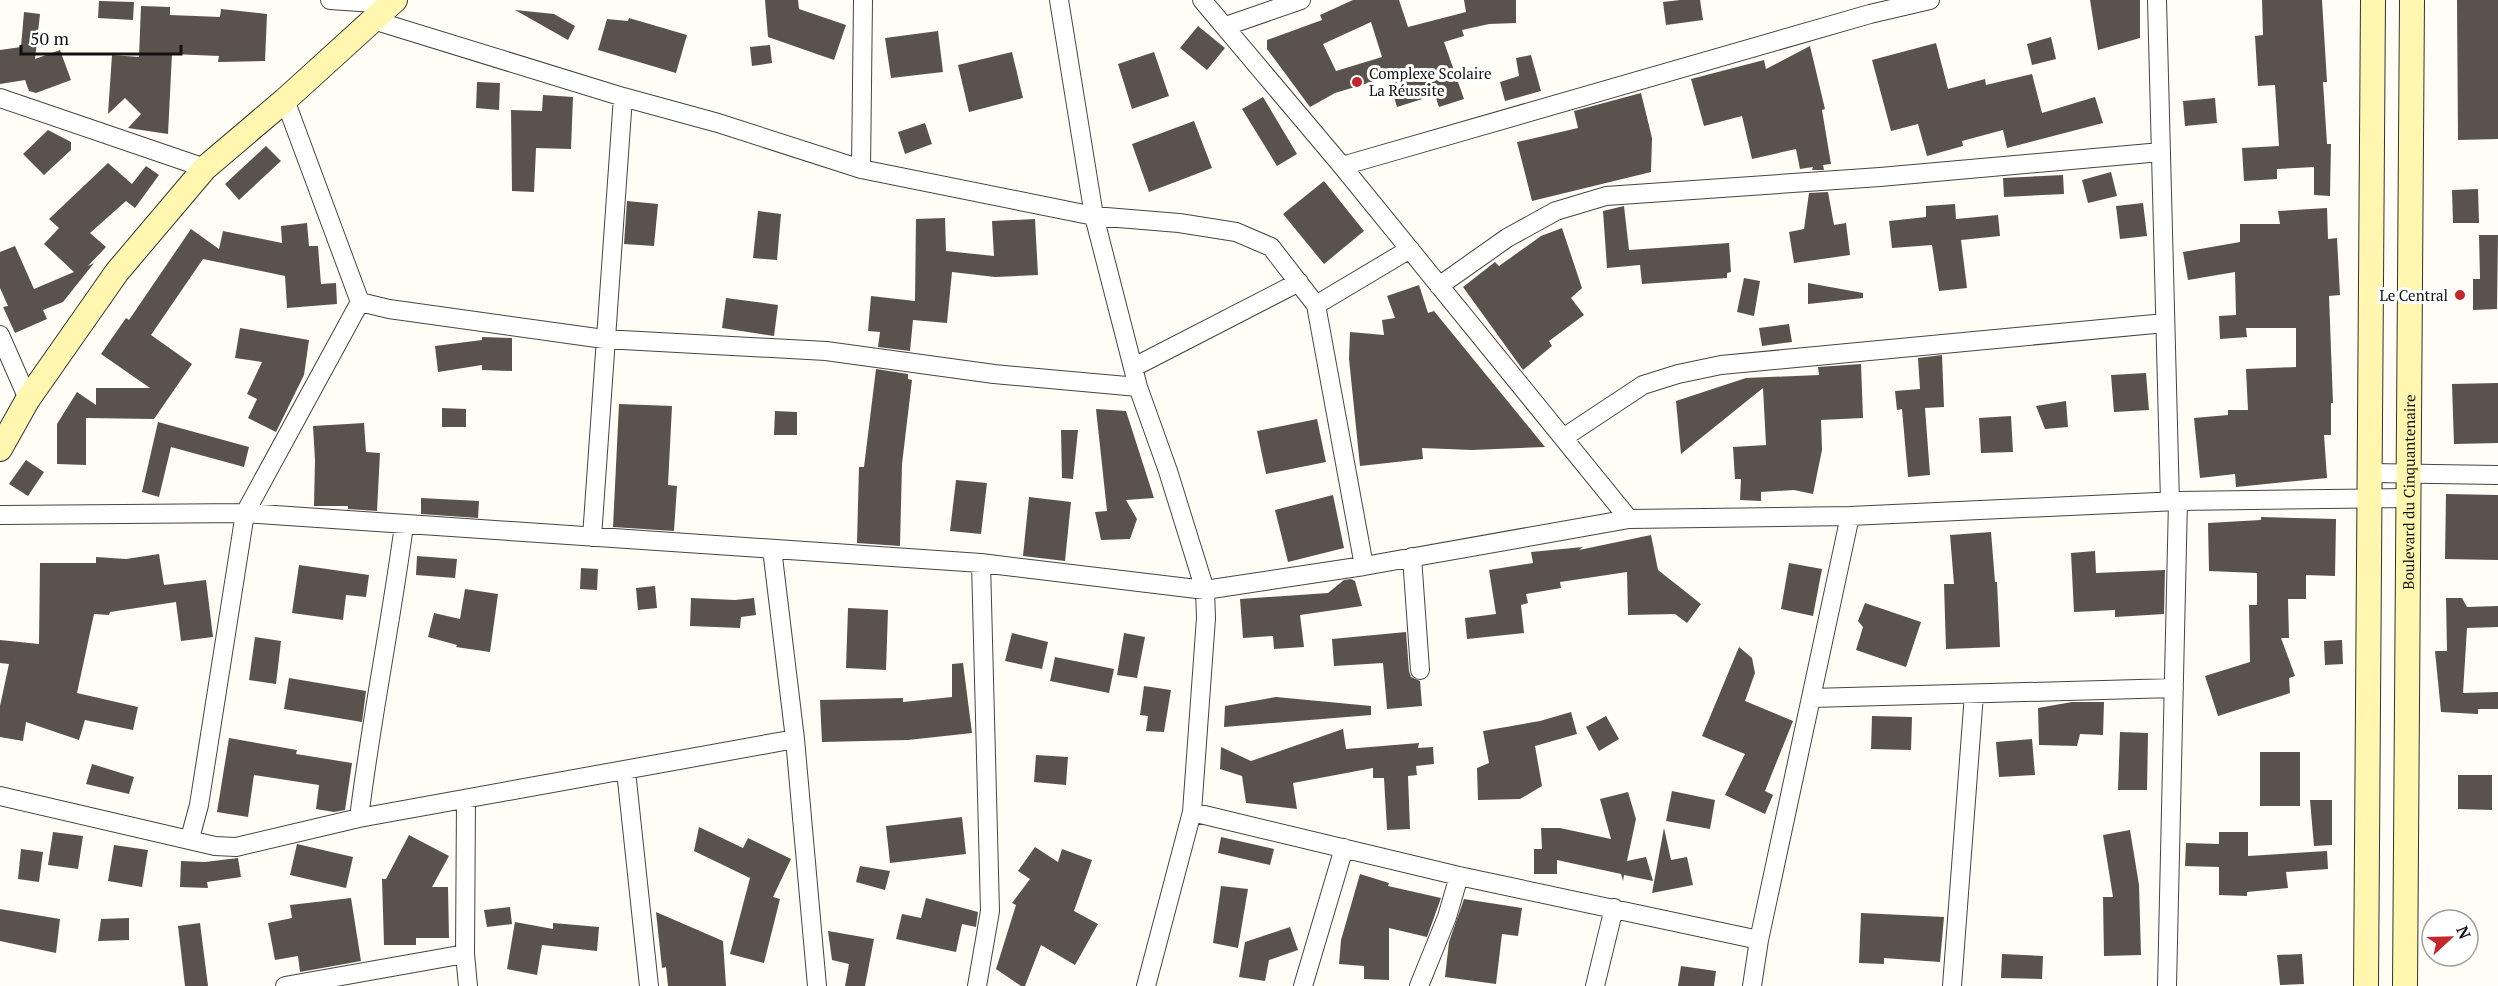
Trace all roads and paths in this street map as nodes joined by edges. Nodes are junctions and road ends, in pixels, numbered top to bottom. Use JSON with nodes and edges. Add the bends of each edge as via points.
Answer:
{"nodes":[{"id":1,"x":330,"y":0,"type":"edge"},
{"id":2,"x":863,"y":0,"type":"edge"},
{"id":3,"x":1059,"y":0,"type":"edge"},
{"id":4,"x":1202,"y":0,"type":"edge"},
{"id":5,"x":1301,"y":0,"type":"edge"},
{"id":6,"x":1930,"y":0,"type":"edge"},
{"id":7,"x":2157,"y":0,"type":"edge"},
{"id":8,"x":2373,"y":0,"type":"edge"},
{"id":9,"x":2412,"y":0,"type":"edge"},
{"id":10,"x":1865,"y":7,"type":"edge"},
{"id":11,"x":386,"y":8,"type":"edge"},
{"id":12,"x":1226,"y":26,"type":"junction"},
{"id":13,"x":623,"y":97,"type":"junction"},
{"id":14,"x":0,"y":98,"type":"edge"},
{"id":15,"x":285,"y":100,"type":"junction"},
{"id":16,"x":2161,"y":152,"type":"junction"},
{"id":17,"x":1342,"y":166,"type":"junction"},
{"id":18,"x":205,"y":168,"type":"junction"},
{"id":19,"x":861,"y":169,"type":"junction"},
{"id":20,"x":1094,"y":216,"type":"junction"},
{"id":21,"x":1410,"y":249,"type":"junction"},
{"id":22,"x":1299,"y":282,"type":"junction"},
{"id":23,"x":1440,"y":286,"type":"junction"},
{"id":24,"x":360,"y":302,"type":"junction"},
{"id":25,"x":1316,"y":306,"type":"junction"},
{"id":26,"x":2165,"y":323,"type":"junction"},
{"id":27,"x":0,"y":334,"type":"edge"},
{"id":28,"x":604,"y":339,"type":"junction"},
{"id":29,"x":1134,"y":368,"type":"junction"},
{"id":30,"x":1138,"y":387,"type":"junction"},
{"id":31,"x":28,"y":399,"type":"junction"},
{"id":32,"x":1563,"y":438,"type":"junction"},
{"id":33,"x":0,"y":449,"type":"edge"},
{"id":34,"x":2371,"y":473,"type":"junction"},
{"id":35,"x":2498,"y":475,"type":"edge"},
{"id":36,"x":2409,"y":487,"type":"junction"},
{"id":37,"x":2371,"y":500,"type":"junction"},
{"id":38,"x":2174,"y":502,"type":"junction"},
{"id":39,"x":244,"y":513,"type":"junction"},
{"id":40,"x":0,"y":515,"type":"edge"},
{"id":41,"x":1850,"y":516,"type":"junction"},
{"id":42,"x":1629,"y":519,"type":"junction"},
{"id":43,"x":404,"y":525,"type":"junction"},
{"id":44,"x":592,"y":537,"type":"junction"},
{"id":45,"x":772,"y":549,"type":"junction"},
{"id":46,"x":1412,"y":557,"type":"junction"},
{"id":47,"x":981,"y":563,"type":"junction"},
{"id":48,"x":1364,"y":566,"type":"junction"},
{"id":49,"x":1205,"y":590,"type":"junction"},
{"id":50,"x":1420,"y":670,"type":"dead end"},
{"id":51,"x":2174,"y":688,"type":"junction"},
{"id":52,"x":1974,"y":694,"type":"junction"},
{"id":53,"x":1812,"y":698,"type":"junction"},
{"id":54,"x":795,"y":739,"type":"junction"},
{"id":55,"x":626,"y":771,"type":"junction"},
{"id":56,"x":0,"y":796,"type":"edge"},
{"id":57,"x":466,"y":799,"type":"junction"},
{"id":58,"x":1192,"y":812,"type":"junction"},
{"id":59,"x":359,"y":818,"type":"junction"},
{"id":60,"x":190,"y":838,"type":"junction"},
{"id":61,"x":1344,"y":848,"type":"junction"},
{"id":62,"x":1459,"y":876,"type":"junction"},
{"id":63,"x":1614,"y":908,"type":"junction"},
{"id":64,"x":1759,"y":940,"type":"junction"},
{"id":65,"x":465,"y":954,"type":"junction"},
{"id":66,"x":285,"y":986,"type":"edge"},
{"id":67,"x":468,"y":986,"type":"edge"},
{"id":68,"x":649,"y":986,"type":"edge"},
{"id":69,"x":817,"y":986,"type":"edge"},
{"id":70,"x":977,"y":986,"type":"edge"},
{"id":71,"x":1146,"y":986,"type":"edge"},
{"id":72,"x":1303,"y":986,"type":"edge"},
{"id":73,"x":1419,"y":986,"type":"edge"},
{"id":74,"x":1595,"y":986,"type":"edge"},
{"id":75,"x":1752,"y":986,"type":"edge"},
{"id":76,"x":1952,"y":986,"type":"edge"},
{"id":77,"x":2167,"y":986,"type":"edge"},
{"id":78,"x":2366,"y":986,"type":"edge"},
{"id":79,"x":2405,"y":986,"type":"edge"}],
"edges":[{"from":1,"to":11,"type":"street"},
{"from":2,"to":19,"type":"street"},
{"from":3,"to":20,"type":"street"},
{"from":4,"to":12,"type":"street"},
{"from":5,"to":12,"type":"street"},
{"from":6,"to":10,"type":"street"},
{"from":7,"to":16,"type":"street"},
{"from":8,"to":34,"type":"main road"},
{"from":9,"to":36,"type":"main road","name":"Boulevard du Cinquantenaire"},
{"from":10,"to":17,"type":"street"},
{"from":11,"to":13,"type":"street"},
{"from":11,"to":15,"type":"main road"},
{"from":12,"to":17,"type":"street"},
{"from":13,"to":19,"type":"street"},
{"from":13,"to":28,"type":"street"},
{"from":14,"to":18,"type":"street"},
{"from":15,"to":18,"type":"main road"},
{"from":15,"to":24,"type":"street"},
{"from":16,"to":23,"type":"street","via":[[1606,196],[1556,210],[1507,238]]},
{"from":16,"to":26,"type":"street"},
{"from":17,"to":21,"type":"street"},
{"from":18,"to":31,"type":"main road","via":[[117,272]]},
{"from":19,"to":20,"type":"street"},
{"from":20,"to":22,"type":"street","via":[[1236,232],[1271,247]]},
{"from":20,"to":29,"type":"street"},
{"from":21,"to":23,"type":"street"},
{"from":21,"to":25,"type":"street"},
{"from":22,"to":25,"type":"street"},
{"from":22,"to":29,"type":"street"},
{"from":23,"to":32,"type":"street"},
{"from":24,"to":28,"type":"street"},
{"from":24,"to":39,"type":"street"},
{"from":25,"to":48,"type":"street"},
{"from":26,"to":32,"type":"street","via":[[1721,365],[1643,386]]},
{"from":26,"to":38,"type":"street"},
{"from":27,"to":31,"type":"street"},
{"from":28,"to":30,"type":"street","via":[[826,351],[994,374]]},
{"from":28,"to":44,"type":"street"},
{"from":29,"to":30,"type":"street"},
{"from":30,"to":49,"type":"street"},
{"from":31,"to":33,"type":"main road"},
{"from":32,"to":42,"type":"street"},
{"from":34,"to":36,"type":"street"},
{"from":34,"to":37,"type":"main road"},
{"from":35,"to":36,"type":"street"},
{"from":36,"to":37,"type":"street"},
{"from":36,"to":79,"type":"main road","name":"Boulevard du Cinquantenaire"},
{"from":37,"to":38,"type":"street"},
{"from":37,"to":78,"type":"main road"},
{"from":38,"to":41,"type":"street"},
{"from":38,"to":51,"type":"street"},
{"from":39,"to":40,"type":"street"},
{"from":39,"to":43,"type":"street"},
{"from":39,"to":60,"type":"street","via":[[199,805]]},
{"from":41,"to":42,"type":"street"},
{"from":41,"to":53,"type":"street"},
{"from":42,"to":46,"type":"street"},
{"from":43,"to":44,"type":"street"},
{"from":43,"to":59,"type":"street"},
{"from":44,"to":45,"type":"street"},
{"from":45,"to":47,"type":"street"},
{"from":45,"to":54,"type":"street"},
{"from":46,"to":48,"type":"street"},
{"from":46,"to":50,"type":"street"},
{"from":47,"to":49,"type":"street"},
{"from":47,"to":70,"type":"street","via":[[990,910]]},
{"from":48,"to":49,"type":"street"},
{"from":49,"to":58,"type":"street"},
{"from":51,"to":52,"type":"street"},
{"from":51,"to":77,"type":"street"},
{"from":52,"to":53,"type":"street"},
{"from":52,"to":76,"type":"street"},
{"from":53,"to":64,"type":"street"},
{"from":54,"to":55,"type":"street"},
{"from":54,"to":69,"type":"street"},
{"from":55,"to":57,"type":"street"},
{"from":55,"to":68,"type":"street"},
{"from":56,"to":60,"type":"street"},
{"from":57,"to":59,"type":"street"},
{"from":57,"to":65,"type":"street"},
{"from":58,"to":61,"type":"street"},
{"from":58,"to":71,"type":"street"},
{"from":59,"to":60,"type":"street","via":[[236,847],[215,846]]},
{"from":61,"to":62,"type":"street"},
{"from":61,"to":72,"type":"street"},
{"from":62,"to":63,"type":"street"},
{"from":62,"to":73,"type":"street"},
{"from":63,"to":64,"type":"street"},
{"from":63,"to":74,"type":"street"},
{"from":64,"to":75,"type":"street"},
{"from":65,"to":66,"type":"street"},
{"from":65,"to":67,"type":"street"}]}
